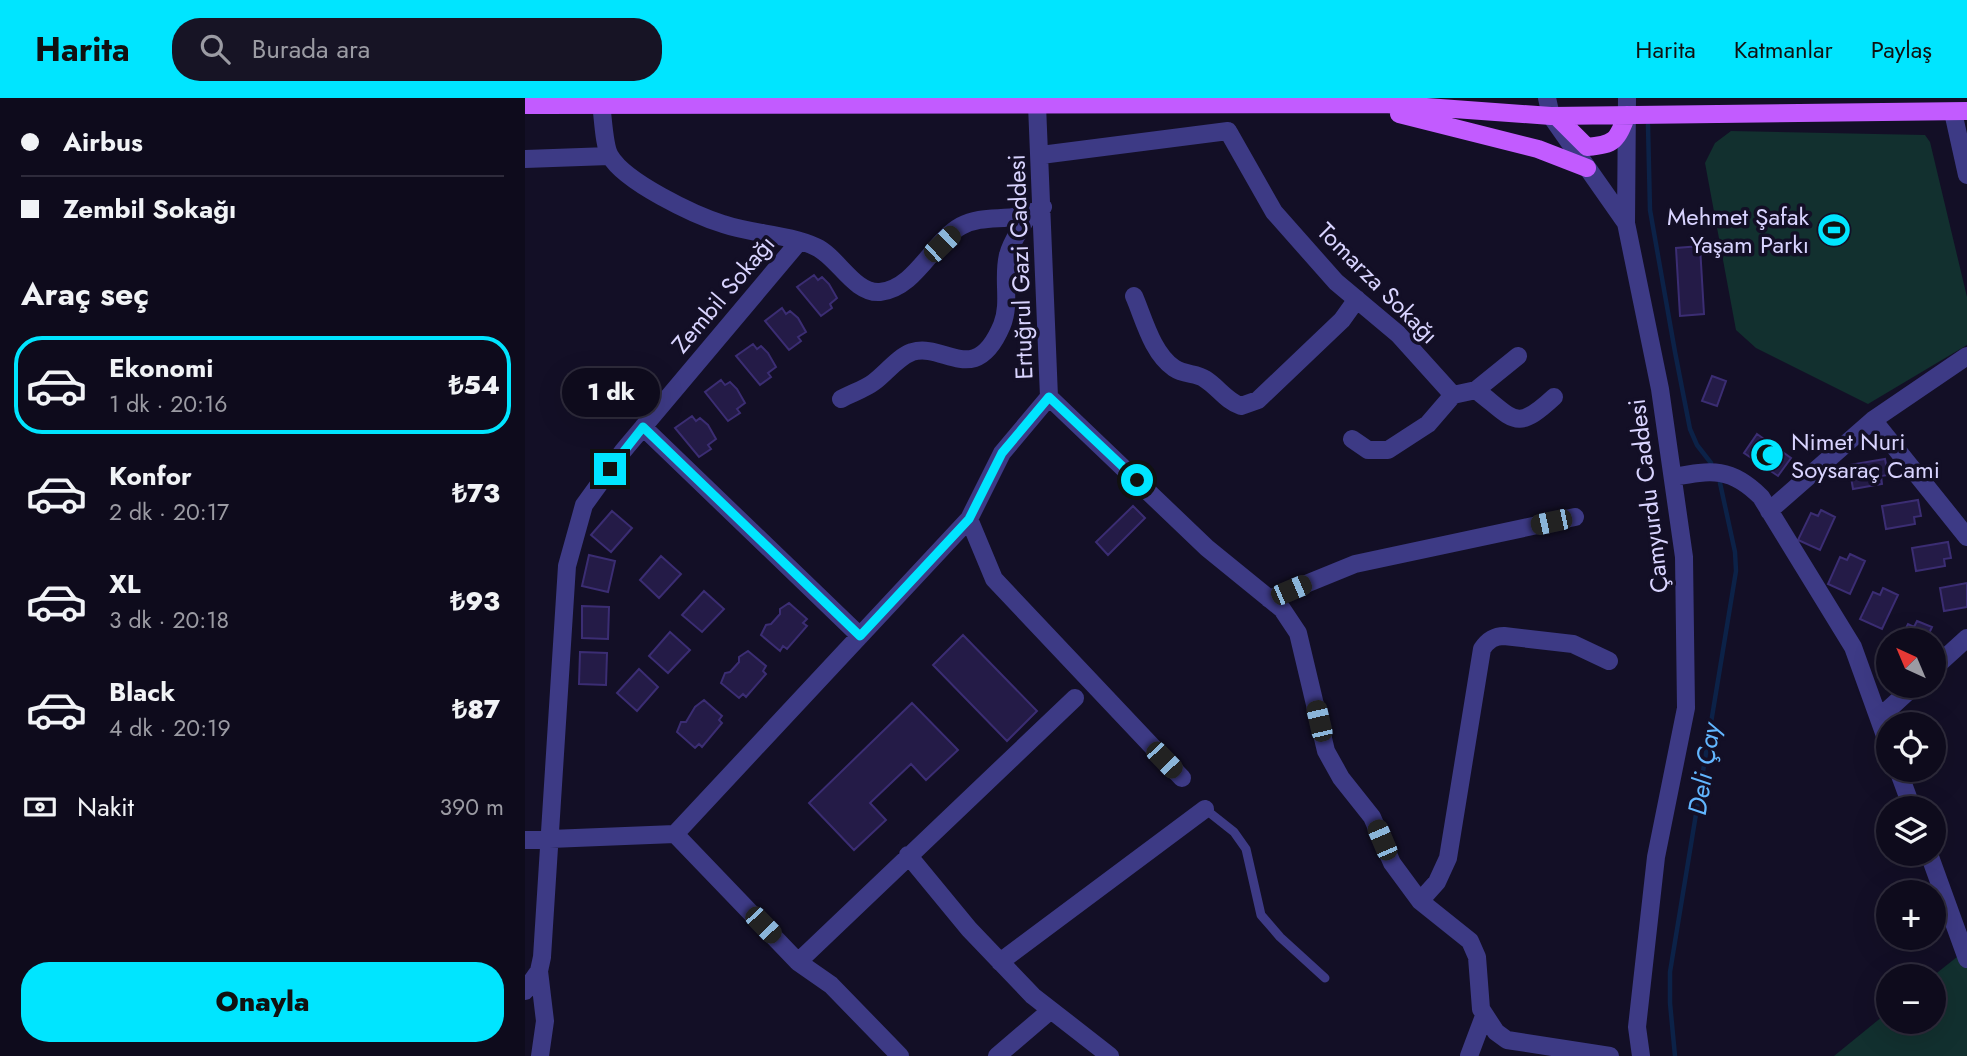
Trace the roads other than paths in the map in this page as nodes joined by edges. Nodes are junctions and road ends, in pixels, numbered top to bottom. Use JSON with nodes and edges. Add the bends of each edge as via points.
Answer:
{"nodes":[{"id":1,"x":1547,"y":98,"type":"edge"},
{"id":2,"x":601,"y":104,"type":"junction"},
{"id":3,"x":1355,"y":104,"type":"junction"},
{"id":4,"x":525,"y":105,"type":"edge"},
{"id":5,"x":1037,"y":105,"type":"junction"},
{"id":6,"x":1236,"y":105,"type":"junction"},
{"id":7,"x":1627,"y":107,"type":"edge"},
{"id":8,"x":1960,"y":111,"type":"edge"},
{"id":9,"x":1554,"y":116,"type":"junction"},
{"id":10,"x":1228,"y":131,"type":"junction"},
{"id":11,"x":1041,"y":155,"type":"junction"},
{"id":12,"x":609,"y":156,"type":"junction"},
{"id":13,"x":525,"y":159,"type":"edge"},
{"id":14,"x":1587,"y":168,"type":"junction"},
{"id":15,"x":1967,"y":175,"type":"edge"},
{"id":16,"x":1043,"y":207,"type":"junction"},
{"id":17,"x":1027,"y":217,"type":"junction"},
{"id":18,"x":1626,"y":223,"type":"junction"},
{"id":19,"x":798,"y":243,"type":"junction"},
{"id":20,"x":1134,"y":296,"type":"dead end"},
{"id":21,"x":1357,"y":299,"type":"junction"},
{"id":22,"x":1518,"y":356,"type":"dead end"},
{"id":23,"x":1967,"y":356,"type":"edge"},
{"id":24,"x":1476,"y":390,"type":"junction"},
{"id":25,"x":1453,"y":395,"type":"junction"},
{"id":26,"x":1049,"y":397,"type":"junction"},
{"id":27,"x":1554,"y":397,"type":"dead end"},
{"id":28,"x":841,"y":398,"type":"dead end"},
{"id":29,"x":1873,"y":420,"type":"junction"},
{"id":30,"x":643,"y":427,"type":"junction"},
{"id":31,"x":1352,"y":439,"type":"dead end"},
{"id":32,"x":1673,"y":477,"type":"junction"},
{"id":33,"x":1769,"y":511,"type":"junction"},
{"id":34,"x":1575,"y":517,"type":"dead end"},
{"id":35,"x":969,"y":519,"type":"junction"},
{"id":36,"x":1967,"y":537,"type":"edge"},
{"id":37,"x":1269,"y":599,"type":"junction"},
{"id":38,"x":860,"y":636,"type":"junction"},
{"id":39,"x":1967,"y":638,"type":"edge"},
{"id":40,"x":1946,"y":657,"type":"edge"},
{"id":41,"x":1609,"y":661,"type":"dead end"},
{"id":42,"x":1075,"y":698,"type":"dead end"},
{"id":43,"x":1901,"y":698,"type":"edge"},
{"id":44,"x":1877,"y":712,"type":"edge"},
{"id":45,"x":1886,"y":712,"type":"edge"},
{"id":46,"x":1182,"y":778,"type":"dead end"},
{"id":47,"x":1205,"y":809,"type":"joint"},
{"id":48,"x":675,"y":834,"type":"junction"},
{"id":49,"x":525,"y":840,"type":"edge"},
{"id":50,"x":551,"y":840,"type":"junction"},
{"id":51,"x":908,"y":855,"type":"junction"},
{"id":52,"x":1934,"y":866,"type":"edge"},
{"id":53,"x":1419,"y":901,"type":"junction"},
{"id":54,"x":1964,"y":940,"type":"edge"},
{"id":55,"x":1967,"y":959,"type":"edge"},
{"id":56,"x":798,"y":962,"type":"junction"},
{"id":57,"x":1000,"y":962,"type":"junction"},
{"id":58,"x":539,"y":971,"type":"junction"},
{"id":59,"x":1325,"y":978,"type":"dead end"},
{"id":60,"x":525,"y":991,"type":"edge"},
{"id":61,"x":1051,"y":1010,"type":"junction"},
{"id":62,"x":1484,"y":1016,"type":"junction"},
{"id":63,"x":1000,"y":1055,"type":"edge"},
{"id":64,"x":540,"y":1056,"type":"edge"},
{"id":65,"x":900,"y":1056,"type":"edge"},
{"id":66,"x":1110,"y":1056,"type":"edge"},
{"id":67,"x":1469,"y":1056,"type":"edge"},
{"id":68,"x":1610,"y":1056,"type":"edge"},
{"id":69,"x":1641,"y":1056,"type":"edge"}],
"edges":[{"from":1,"to":9,"type":"street","name":"Çamyurdu Caddesi"},
{"from":2,"to":4,"type":"main road"},
{"from":2,"to":5,"type":"main road"},
{"from":2,"to":12,"type":"street"},
{"from":3,"to":6,"type":"main road"},
{"from":3,"to":9,"type":"main road"},
{"from":3,"to":14,"type":"main road","via":[[1478,132]]},
{"from":5,"to":6,"type":"main road"},
{"from":5,"to":11,"type":"street","name":"Ertuğrul Gazi Caddesi"},
{"from":6,"to":10,"type":"street"},
{"from":7,"to":8,"type":"main road"},
{"from":7,"to":9,"type":"main road"},
{"from":7,"to":9,"type":"main road","via":[[1618,136],[1607,145],[1587,146]]},
{"from":7,"to":18,"type":"street","name":"Çamyurdu Caddesi"},
{"from":8,"to":15,"type":"street"},
{"from":9,"to":14,"type":"street","name":"Çamyurdu Caddesi"},
{"from":10,"to":11,"type":"street"},
{"from":10,"to":21,"type":"street","name":"Tomarza Sokağı","via":[[1274,212]]},
{"from":11,"to":16,"type":"street","name":"Ertuğrul Gazi Caddesi"},
{"from":12,"to":13,"type":"street"},
{"from":12,"to":19,"type":"street","via":[[643,187],[722,224]]},
{"from":14,"to":18,"type":"street","name":"Çamyurdu Caddesi"},
{"from":16,"to":17,"type":"street","name":"Zembil Sokağı"},
{"from":16,"to":26,"type":"street","name":"Ertuğrul Gazi Caddesi"},
{"from":17,"to":19,"type":"street","name":"Zembil Sokağı","via":[[974,221],[960,227],[897,287],[876,292],[859,286],[837,261],[816,247]]},
{"from":17,"to":28,"type":"street","via":[[1008,255],[1003,322],[983,351],[961,360],[910,352],[872,384]]},
{"from":18,"to":32,"type":"street","name":"Çamyurdu Caddesi"},
{"from":19,"to":30,"type":"street","name":"Zembil Sokağı"},
{"from":20,"to":21,"type":"street","via":[[1165,360],[1176,370],[1204,377],[1241,406],[1258,400],[1342,320]]},
{"from":21,"to":25,"type":"street","name":"Tomarza Sokağı","via":[[1398,334]]},
{"from":22,"to":24,"type":"street"},
{"from":23,"to":29,"type":"street"},
{"from":24,"to":25,"type":"street"},
{"from":24,"to":27,"type":"street","via":[[1522,420]]},
{"from":25,"to":31,"type":"street","via":[[1428,424],[1388,450],[1368,450]]},
{"from":26,"to":35,"type":"street","name":"Ertuğrul Gazi Caddesi","via":[[1002,453]]},
{"from":26,"to":37,"type":"street","via":[[1207,548]]},
{"from":29,"to":33,"type":"street"},
{"from":29,"to":36,"type":"street"},
{"from":30,"to":38,"type":"street"},
{"from":30,"to":50,"type":"street","name":"Zembil Sokağı","via":[[584,505],[567,566]]},
{"from":32,"to":33,"type":"street","via":[[1727,473],[1746,482]]},
{"from":32,"to":69,"type":"street","name":"Çamyurdu Caddesi","via":[[1684,556],[1686,708],[1656,857],[1637,1027]]},
{"from":33,"to":44,"type":"street","via":[[1853,648]]},
{"from":34,"to":37,"type":"street","via":[[1355,564]]},
{"from":35,"to":38,"type":"street","name":"Ertuğrul Gazi Caddesi"},
{"from":35,"to":46,"type":"street","via":[[994,579]]},
{"from":37,"to":53,"type":"street","via":[[1299,633],[1326,751],[1372,817],[1392,863]]},
{"from":38,"to":48,"type":"street","name":"Ertuğrul Gazi Caddesi"},
{"from":39,"to":40,"type":"street"},
{"from":41,"to":53,"type":"street","via":[[1573,644],[1504,636],[1486,643],[1448,858],[1437,882]]},
{"from":42,"to":51,"type":"street"},
{"from":43,"to":45,"type":"street"},
{"from":47,"to":57,"type":"street"},
{"from":47,"to":59,"type":"lane","via":[[1234,832],[1246,849],[1261,915]]},
{"from":48,"to":50,"type":"street"},
{"from":48,"to":56,"type":"street"},
{"from":49,"to":50,"type":"street"},
{"from":50,"to":58,"type":"street","name":"Zembil Sokağı"},
{"from":51,"to":56,"type":"street"},
{"from":51,"to":57,"type":"street"},
{"from":52,"to":54,"type":"street"},
{"from":53,"to":62,"type":"street","via":[[1469,941],[1477,957]]},
{"from":54,"to":55,"type":"street"},
{"from":56,"to":65,"type":"street","via":[[831,985]]},
{"from":57,"to":61,"type":"street"},
{"from":58,"to":60,"type":"street"},
{"from":58,"to":64,"type":"street","name":"Zembil Sokağı","via":[[545,1021]]},
{"from":61,"to":63,"type":"street"},
{"from":61,"to":66,"type":"street"},
{"from":62,"to":67,"type":"street"},
{"from":62,"to":68,"type":"street","via":[[1507,1041]]}]}
